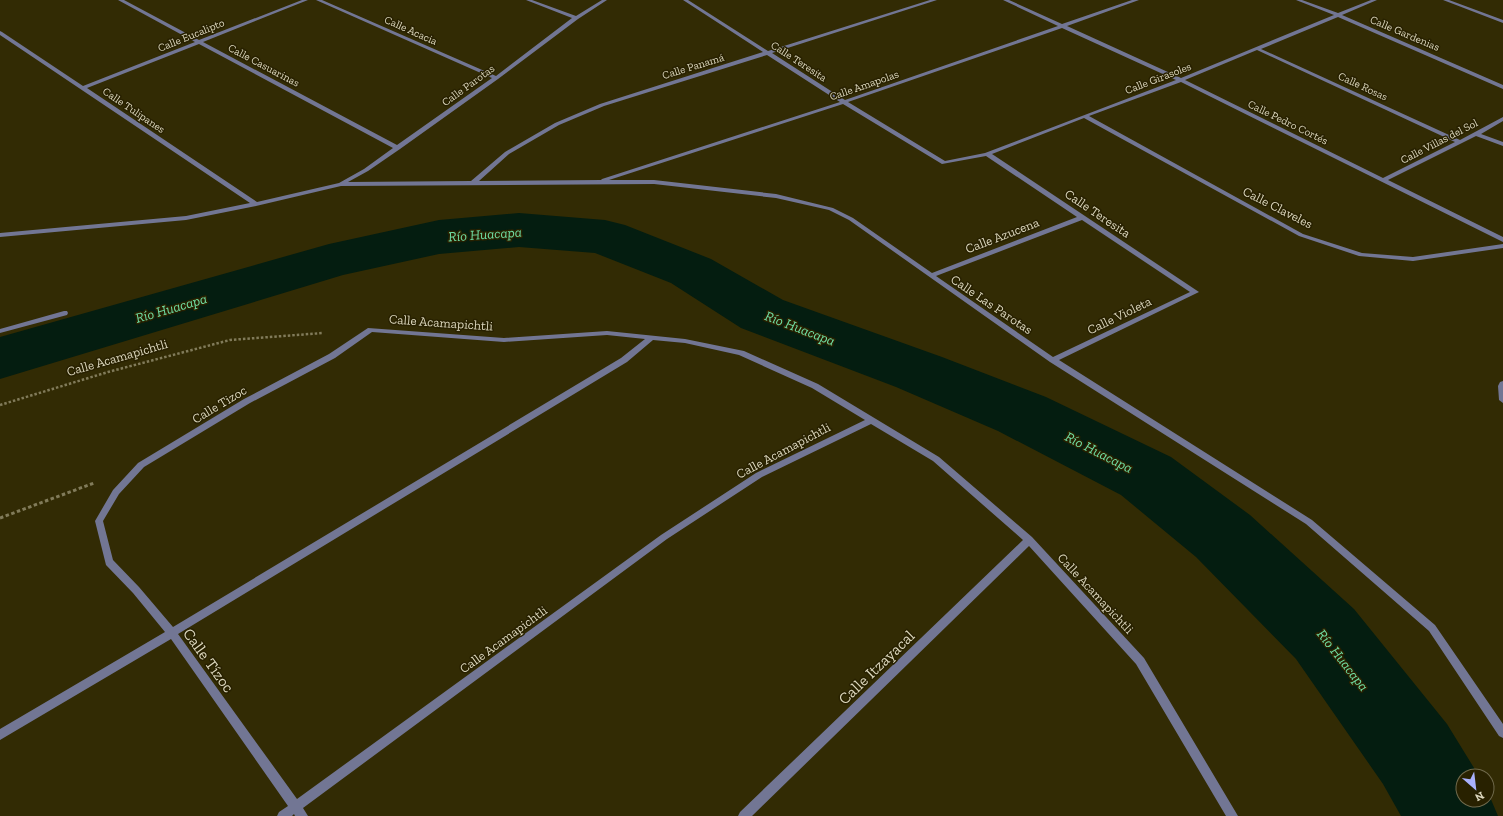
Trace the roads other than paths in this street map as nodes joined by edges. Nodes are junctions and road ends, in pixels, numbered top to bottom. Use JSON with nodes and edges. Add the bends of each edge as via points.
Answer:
{"nodes":[{"id":1,"x":120,"y":0,"type":"edge"},
{"id":2,"x":306,"y":0,"type":"edge"},
{"id":3,"x":318,"y":0,"type":"edge"},
{"id":4,"x":528,"y":0,"type":"edge"},
{"id":5,"x":605,"y":0,"type":"edge"},
{"id":6,"x":685,"y":0,"type":"edge"},
{"id":7,"x":936,"y":0,"type":"edge"},
{"id":8,"x":1005,"y":0,"type":"edge"},
{"id":9,"x":1137,"y":0,"type":"edge"},
{"id":10,"x":1298,"y":0,"type":"edge"},
{"id":11,"x":1375,"y":0,"type":"edge"},
{"id":12,"x":1445,"y":0,"type":"edge"},
{"id":13,"x":1338,"y":15,"type":"junction"},
{"id":14,"x":576,"y":18,"type":"junction"},
{"id":15,"x":1503,"y":22,"type":"edge"},
{"id":16,"x":1062,"y":26,"type":"junction"},
{"id":17,"x":0,"y":33,"type":"edge"},
{"id":18,"x":200,"y":42,"type":"junction"},
{"id":19,"x":1258,"y":49,"type":"junction"},
{"id":20,"x":768,"y":53,"type":"junction"},
{"id":21,"x":496,"y":78,"type":"junction"},
{"id":22,"x":1181,"y":80,"type":"junction"},
{"id":23,"x":1503,"y":87,"type":"edge"},
{"id":24,"x":83,"y":88,"type":"junction"},
{"id":25,"x":844,"y":102,"type":"junction"},
{"id":26,"x":1084,"y":116,"type":"junction"},
{"id":27,"x":1503,"y":119,"type":"edge"},
{"id":28,"x":1476,"y":134,"type":"junction"},
{"id":29,"x":1460,"y":142,"type":"junction"},
{"id":30,"x":1503,"y":144,"type":"edge"},
{"id":31,"x":398,"y":148,"type":"junction"},
{"id":32,"x":987,"y":154,"type":"junction"},
{"id":33,"x":944,"y":163,"type":"joint"},
{"id":34,"x":1384,"y":180,"type":"junction"},
{"id":35,"x":595,"y":183,"type":"junction"},
{"id":36,"x":341,"y":184,"type":"junction"},
{"id":37,"x":473,"y":184,"type":"junction"},
{"id":38,"x":256,"y":204,"type":"junction"},
{"id":39,"x":1083,"y":217,"type":"junction"},
{"id":40,"x":0,"y":235,"type":"edge"},
{"id":41,"x":1503,"y":240,"type":"edge"},
{"id":42,"x":1503,"y":246,"type":"edge"},
{"id":43,"x":931,"y":276,"type":"junction"},
{"id":44,"x":1195,"y":292,"type":"joint"},
{"id":45,"x":64,"y":313,"type":"dead end"},
{"id":46,"x":371,"y":330,"type":"joint"},
{"id":47,"x":0,"y":331,"type":"edge"},
{"id":48,"x":651,"y":338,"type":"junction"},
{"id":49,"x":1053,"y":360,"type":"junction"},
{"id":50,"x":1503,"y":384,"type":"edge"},
{"id":51,"x":1503,"y":400,"type":"edge"},
{"id":52,"x":870,"y":421,"type":"junction"},
{"id":53,"x":99,"y":521,"type":"joint"},
{"id":54,"x":1030,"y":540,"type":"junction"},
{"id":55,"x":172,"y":633,"type":"junction"},
{"id":56,"x":1503,"y":733,"type":"edge"},
{"id":57,"x":0,"y":735,"type":"edge"},
{"id":58,"x":296,"y":806,"type":"junction"},
{"id":59,"x":283,"y":816,"type":"edge"},
{"id":60,"x":302,"y":816,"type":"edge"},
{"id":61,"x":744,"y":816,"type":"edge"},
{"id":62,"x":1232,"y":816,"type":"edge"}],
"edges":[{"from":1,"to":18,"type":"street","name":"Calle Casuarinas"},
{"from":2,"to":18,"type":"street","name":"Calle Eucalipto"},
{"from":3,"to":21,"type":"street","name":"Calle Acacia"},
{"from":4,"to":14,"type":"street"},
{"from":5,"to":14,"type":"street","name":"Calle Parotas"},
{"from":6,"to":20,"type":"street","name":"Calle Teresita"},
{"from":7,"to":20,"type":"street","name":"Calle Panamá"},
{"from":8,"to":16,"type":"street","name":"Calle Pedro Cortés"},
{"from":9,"to":16,"type":"street","name":"Calle Amapolas"},
{"from":10,"to":13,"type":"street","name":"Calle Gardenias"},
{"from":11,"to":13,"type":"street","name":"Calle Girasoles"},
{"from":12,"to":15,"type":"street"},
{"from":13,"to":19,"type":"street","name":"Calle Girasoles"},
{"from":13,"to":23,"type":"street","name":"Calle Gardenias"},
{"from":14,"to":21,"type":"street","name":"Calle Parotas"},
{"from":16,"to":22,"type":"street","name":"Calle Pedro Cortés"},
{"from":16,"to":25,"type":"street","name":"Calle Amapolas"},
{"from":17,"to":24,"type":"street","name":"Calle Tulipanes"},
{"from":18,"to":24,"type":"street","name":"Calle Eucalipto"},
{"from":18,"to":31,"type":"street","name":"Calle Casuarinas"},
{"from":19,"to":22,"type":"street","name":"Calle Girasoles"},
{"from":19,"to":29,"type":"street","name":"Calle Rosas"},
{"from":20,"to":25,"type":"street","name":"Calle Teresita"},
{"from":20,"to":37,"type":"street","name":"Calle Panamá","via":[[602,105],[557,124],[507,153]]},
{"from":21,"to":31,"type":"street","name":"Calle Parotas"},
{"from":22,"to":26,"type":"street","name":"Calle Girasoles"},
{"from":22,"to":34,"type":"street","name":"Calle Pedro Cortés"},
{"from":24,"to":38,"type":"street","name":"Calle Tulipanes"},
{"from":25,"to":33,"type":"street","name":"Calle Teresita"},
{"from":25,"to":35,"type":"street","name":"Calle Amapolas"},
{"from":26,"to":32,"type":"street","name":"Calle Girasoles"},
{"from":26,"to":42,"type":"street","name":"Calle Claveles","via":[[1301,235],[1361,255],[1413,259]]},
{"from":27,"to":28,"type":"street","name":"Calle Villas del Sol"},
{"from":28,"to":29,"type":"street","name":"Calle Villas del Sol"},
{"from":28,"to":30,"type":"street"},
{"from":29,"to":34,"type":"street","name":"Calle Villas del Sol"},
{"from":31,"to":36,"type":"street","name":"Calle Parotas"},
{"from":32,"to":33,"type":"street","name":"Calle Girasoles"},
{"from":32,"to":39,"type":"street","name":"Calle Teresita"},
{"from":34,"to":41,"type":"street","name":"Calle Pedro Cortés"},
{"from":35,"to":37,"type":"street","name":"Calle Las Parotas"},
{"from":35,"to":43,"type":"street","name":"Calle Las Parotas","via":[[661,183],[776,196],[831,209],[851,219]]},
{"from":36,"to":37,"type":"street","name":"Calle Las Parotas"},
{"from":36,"to":38,"type":"street"},
{"from":38,"to":40,"type":"street","via":[[186,218]]},
{"from":39,"to":43,"type":"street","name":"Calle Azucena"},
{"from":39,"to":44,"type":"street","name":"Calle Teresita"},
{"from":43,"to":49,"type":"street","name":"Calle Las Parotas"},
{"from":44,"to":49,"type":"street","name":"Calle Violeta"},
{"from":45,"to":47,"type":"street"},
{"from":46,"to":48,"type":"street","name":"Calle Acamapichtli","via":[[504,340],[607,333]]},
{"from":46,"to":53,"type":"street","name":"Calle Tizoc","via":[[332,356],[246,401],[141,465],[116,492]]},
{"from":48,"to":52,"type":"street","name":"Calle Acamapichtli","via":[[684,341],[741,353],[815,386]]},
{"from":48,"to":55,"type":"street","via":[[624,360]]},
{"from":49,"to":56,"type":"street","name":"Calle Las Parotas","via":[[1309,522],[1432,628]]},
{"from":50,"to":51,"type":"street"},
{"from":52,"to":54,"type":"street","name":"Calle Acamapichtli","via":[[936,459]]},
{"from":52,"to":58,"type":"street","name":"Calle Acamapichtli","via":[[759,475],[664,537]]},
{"from":53,"to":55,"type":"street","name":"Calle Tízoc","via":[[109,562]]},
{"from":54,"to":61,"type":"street","name":"Calle Itzayacal"},
{"from":54,"to":62,"type":"street","name":"Calle Acamapichtli","via":[[1140,661]]},
{"from":55,"to":57,"type":"street"},
{"from":55,"to":58,"type":"street","name":"Calle Tízoc"},
{"from":58,"to":59,"type":"street","name":"Calle Acamapichtli"},
{"from":58,"to":60,"type":"street","name":"Calle Tízoc"}]}
